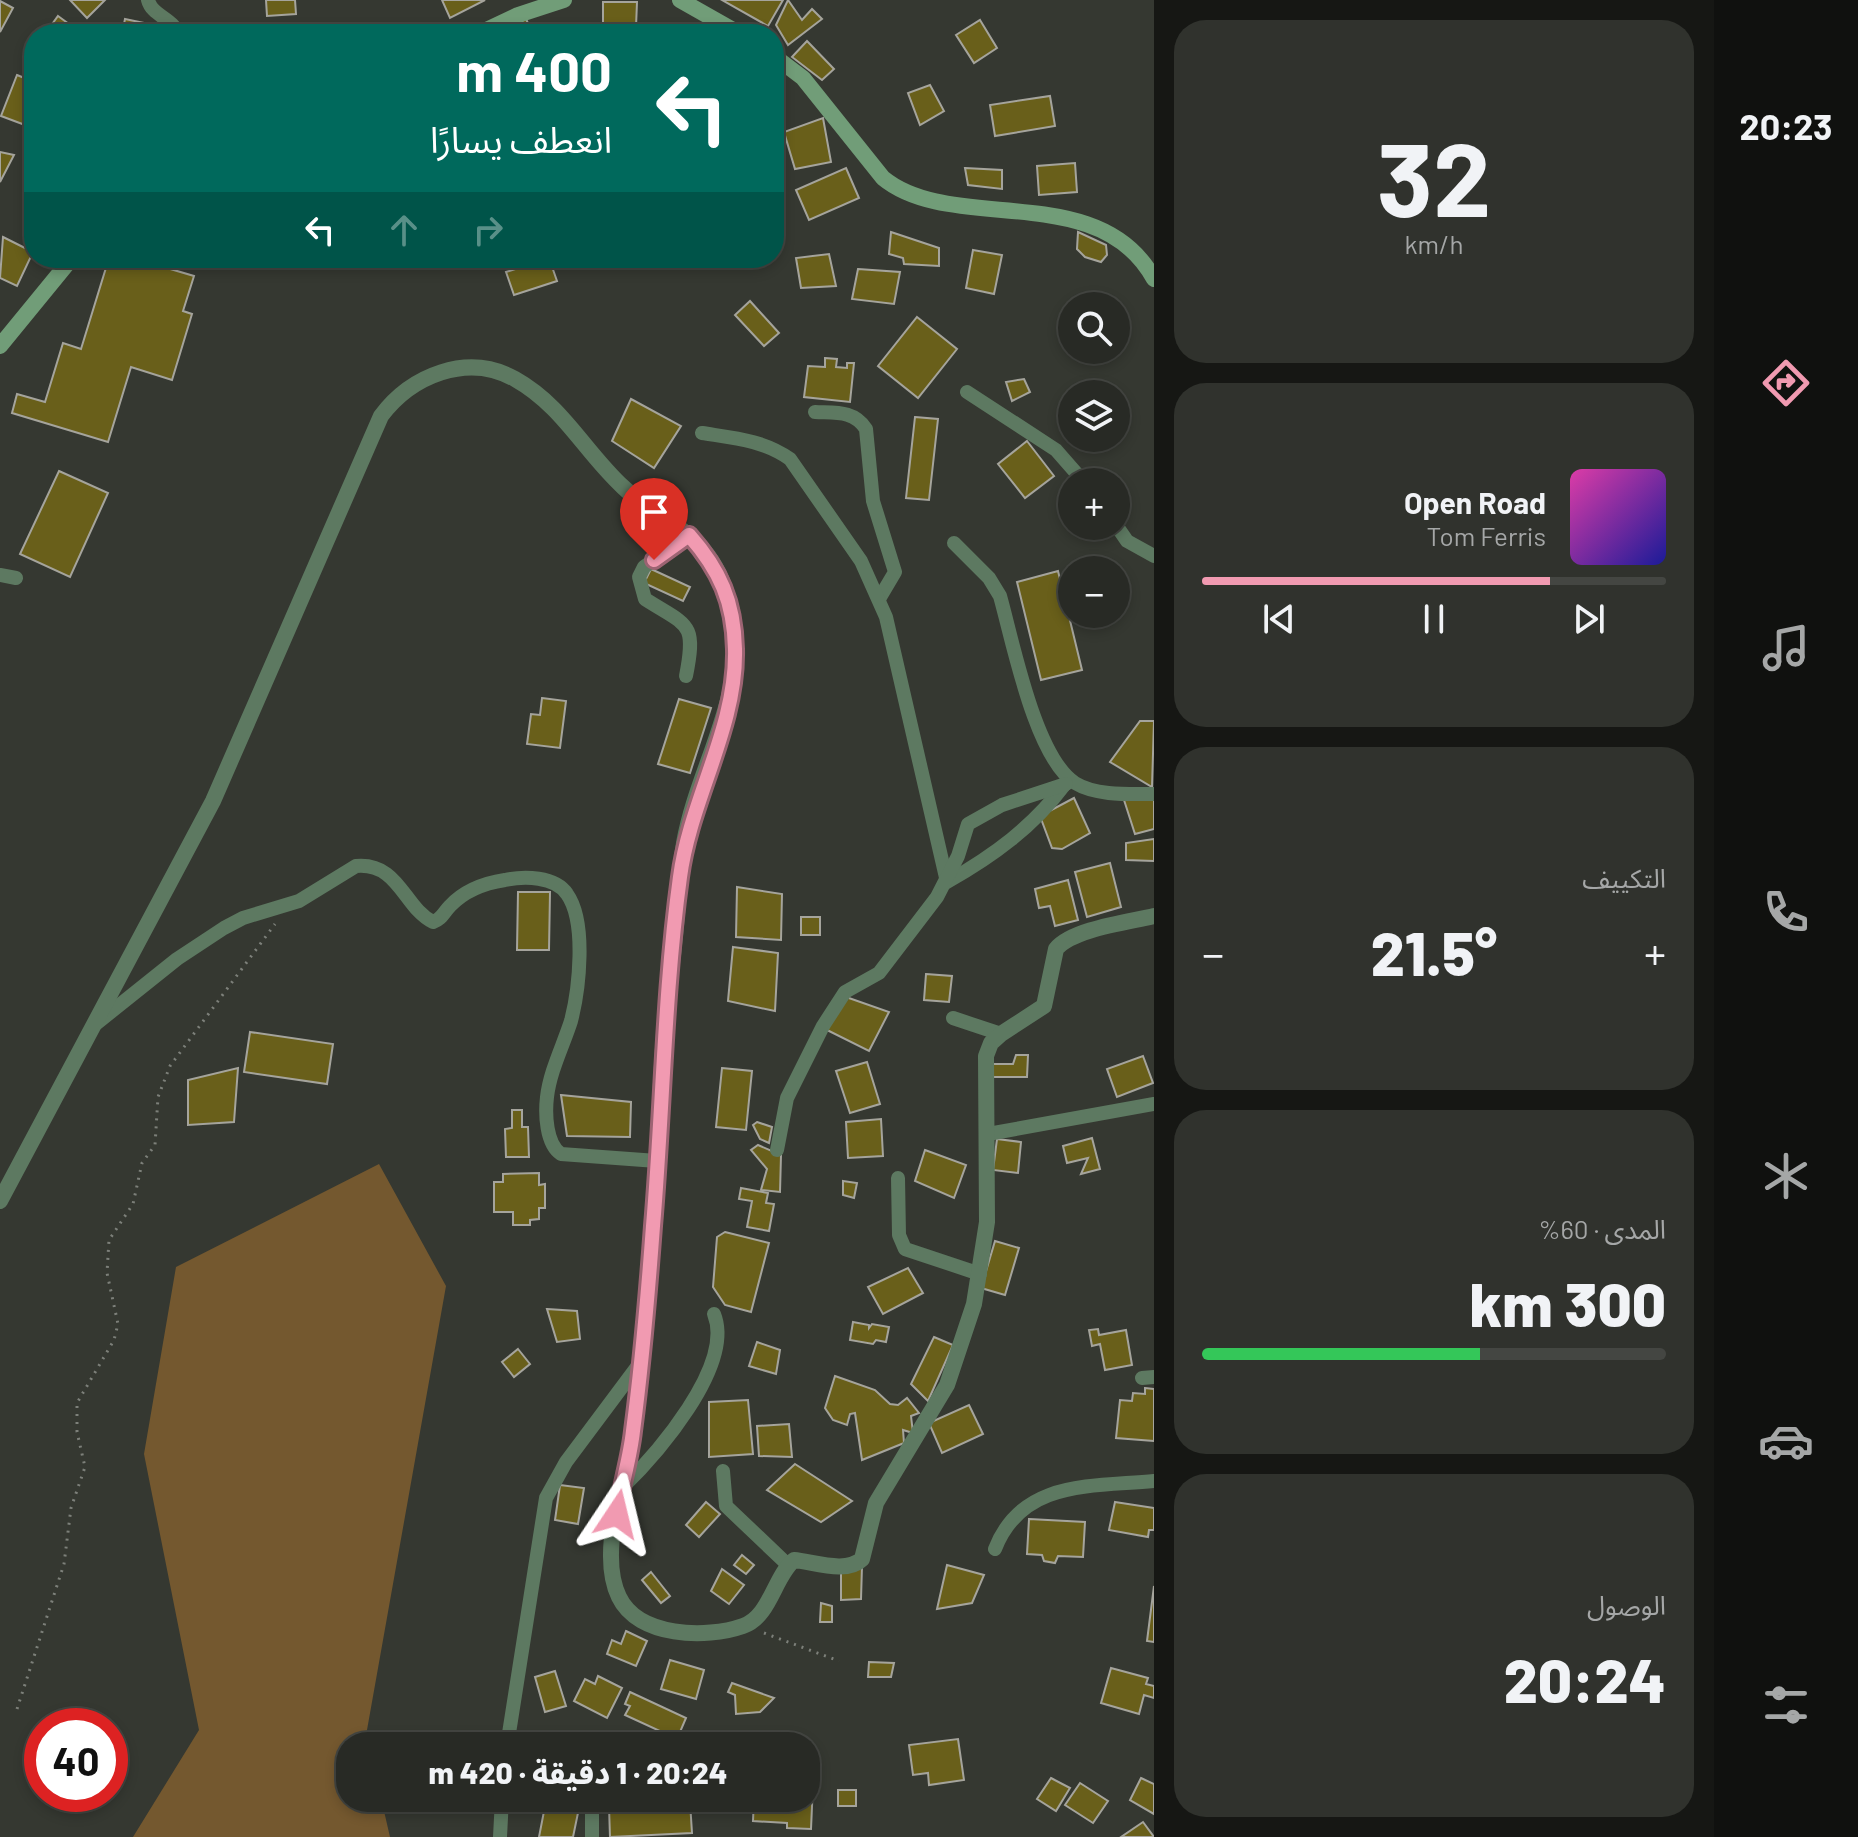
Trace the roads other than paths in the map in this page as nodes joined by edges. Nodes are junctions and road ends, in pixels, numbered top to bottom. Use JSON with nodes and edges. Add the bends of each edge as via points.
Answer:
{"nodes":[{"id":1,"x":148,"y":0,"type":"edge"},
{"id":2,"x":564,"y":0,"type":"edge"},
{"id":3,"x":680,"y":0,"type":"edge"},
{"id":4,"x":172,"y":24,"type":"edge"},
{"id":5,"x":499,"y":24,"type":"edge"},
{"id":6,"x":722,"y":24,"type":"edge"},
{"id":7,"x":784,"y":64,"type":"edge"},
{"id":8,"x":64,"y":268,"type":"edge"},
{"id":9,"x":1154,"y":279,"type":"edge"},
{"id":10,"x":0,"y":346,"type":"edge"},
{"id":11,"x":967,"y":392,"type":"dead end"},
{"id":12,"x":815,"y":412,"type":"dead end"},
{"id":13,"x":702,"y":433,"type":"dead end"},
{"id":14,"x":1072,"y":468,"type":"edge"},
{"id":15,"x":689,"y":535,"type":"junction"},
{"id":16,"x":1126,"y":540,"type":"edge"},
{"id":17,"x":954,"y":543,"type":"dead end"},
{"id":18,"x":1154,"y":556,"type":"edge"},
{"id":19,"x":0,"y":575,"type":"edge"},
{"id":20,"x":16,"y":578,"type":"dead end"},
{"id":21,"x":879,"y":599,"type":"junction"},
{"id":22,"x":686,"y":676,"type":"dead end"},
{"id":23,"x":1070,"y":783,"type":"junction"},
{"id":24,"x":1154,"y":794,"type":"edge"},
{"id":25,"x":947,"y":882,"type":"junction"},
{"id":26,"x":1154,"y":916,"type":"edge"},
{"id":27,"x":953,"y":1018,"type":"dead end"},
{"id":28,"x":91,"y":1027,"type":"junction"},
{"id":29,"x":1001,"y":1034,"type":"junction"},
{"id":30,"x":1154,"y":1104,"type":"edge"},
{"id":31,"x":988,"y":1134,"type":"junction"},
{"id":32,"x":777,"y":1150,"type":"dead end"},
{"id":33,"x":657,"y":1161,"type":"junction"},
{"id":34,"x":898,"y":1178,"type":"dead end"},
{"id":35,"x":0,"y":1201,"type":"edge"},
{"id":36,"x":980,"y":1274,"type":"junction"},
{"id":37,"x":714,"y":1314,"type":"dead end"},
{"id":38,"x":640,"y":1363,"type":"junction"},
{"id":39,"x":723,"y":1471,"type":"dead end"},
{"id":40,"x":1154,"y":1481,"type":"edge"},
{"id":41,"x":621,"y":1489,"type":"junction"},
{"id":42,"x":995,"y":1549,"type":"dead end"},
{"id":43,"x":788,"y":1565,"type":"junction"},
{"id":44,"x":509,"y":1732,"type":"edge"},
{"id":45,"x":501,"y":1812,"type":"edge"},
{"id":46,"x":592,"y":1812,"type":"edge"},
{"id":47,"x":500,"y":1837,"type":"edge"},
{"id":48,"x":592,"y":1837,"type":"edge"}],
"edges":[{"from":1,"to":4,"type":"street"},
{"from":2,"to":5,"type":"main road"},
{"from":3,"to":6,"type":"main road"},
{"from":7,"to":9,"type":"main road","via":[[803,78],[899,191],[917,199],[1012,208],[1080,223],[1134,253]]},
{"from":8,"to":10,"type":"main road"},
{"from":11,"to":14,"type":"street","via":[[1056,450]]},
{"from":12,"to":21,"type":"street","via":[[849,414],[866,429],[873,501],[895,572]]},
{"from":13,"to":21,"type":"street","via":[[751,440],[790,459],[861,561]]},
{"from":15,"to":22,"type":"street","via":[[644,567],[639,577],[645,599],[689,628],[692,648]]},
{"from":15,"to":28,"type":"street","via":[[624,489],[543,396],[510,376],[456,369],[423,377],[397,395],[350,481],[213,801]]},
{"from":15,"to":33,"type":"street","via":[[725,584],[735,652],[732,692],[685,837],[665,1018]]},
{"from":16,"to":18,"type":"street"},
{"from":17,"to":23,"type":"street","via":[[1000,596],[1035,721]]},
{"from":19,"to":20,"type":"street"},
{"from":21,"to":25,"type":"street"},
{"from":23,"to":24,"type":"street","via":[[1100,791]]},
{"from":23,"to":25,"type":"street","via":[[1016,837]]},
{"from":23,"to":25,"type":"street","via":[[1002,805],[968,824]]},
{"from":25,"to":32,"type":"street","via":[[879,973],[845,992],[787,1098]]},
{"from":26,"to":29,"type":"street","via":[[1061,943],[1044,1006]]},
{"from":27,"to":29,"type":"street"},
{"from":28,"to":33,"type":"street","via":[[224,928],[289,905],[348,868],[364,865],[396,881],[433,922],[480,887],[507,879],[542,879],[567,894],[580,963],[570,1022],[547,1098],[549,1141],[561,1154]]},
{"from":28,"to":35,"type":"street"},
{"from":29,"to":31,"type":"street","via":[[986,1056]]},
{"from":30,"to":31,"type":"street"},
{"from":31,"to":36,"type":"street","via":[[987,1222]]},
{"from":33,"to":38,"type":"street"},
{"from":34,"to":36,"type":"street","via":[[899,1235],[905,1249]]},
{"from":36,"to":43,"type":"street","via":[[947,1385],[876,1503],[862,1559],[846,1567],[794,1560]]},
{"from":37,"to":41,"type":"street","via":[[715,1347],[703,1383],[658,1453]]},
{"from":38,"to":41,"type":"street"},
{"from":38,"to":44,"type":"street","via":[[566,1462],[546,1498]]},
{"from":39,"to":43,"type":"street","via":[[726,1506]]},
{"from":40,"to":42,"type":"street","via":[[1074,1488],[1046,1496],[1016,1512]]},
{"from":41,"to":43,"type":"street","via":[[613,1539],[614,1579],[630,1614],[648,1625],[705,1632],[746,1626],[771,1597]]},
{"from":45,"to":47,"type":"street"},
{"from":46,"to":48,"type":"street"}]}
